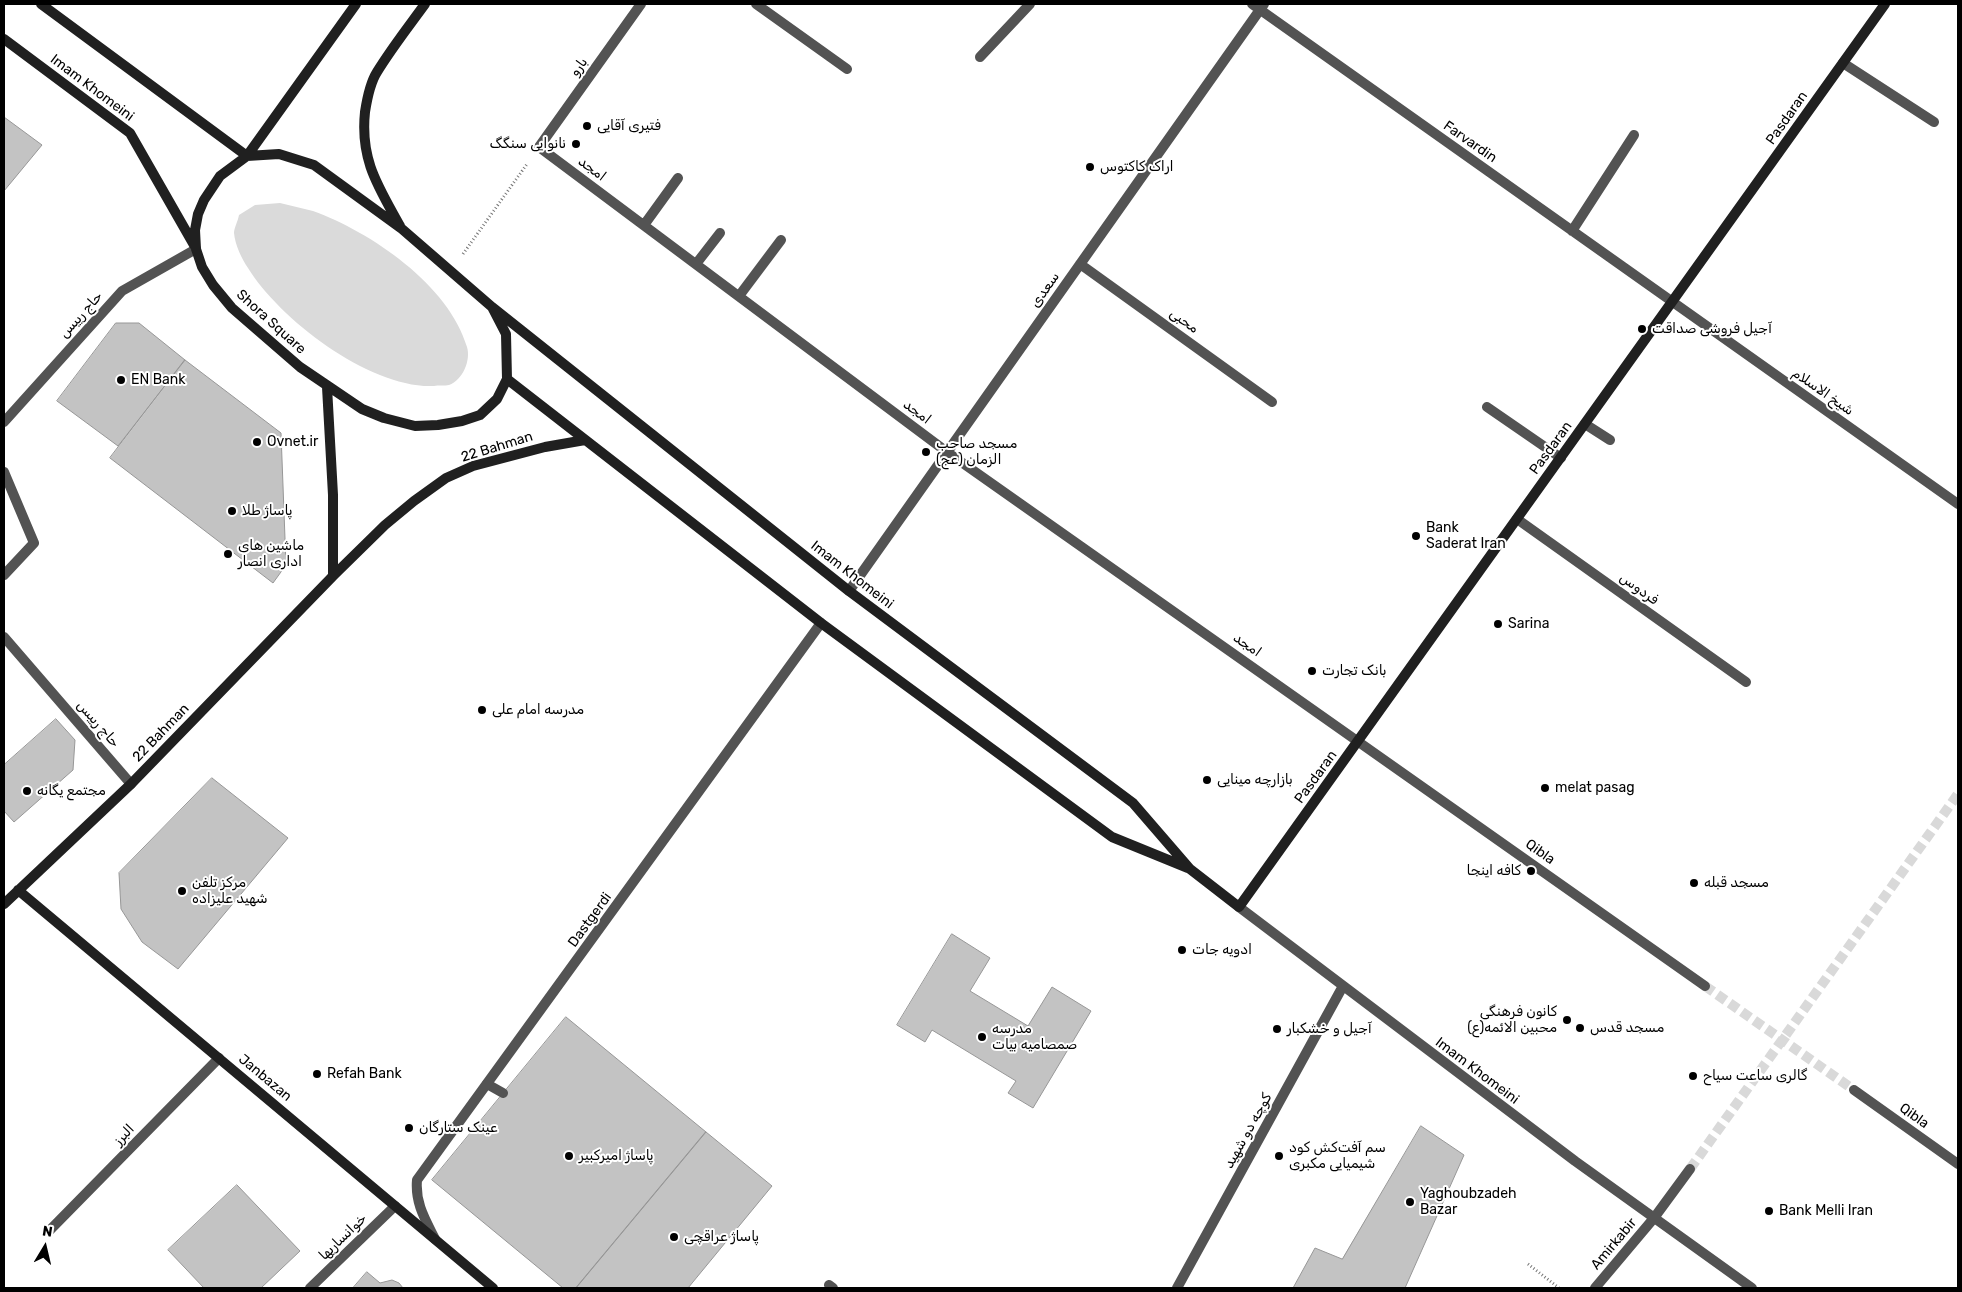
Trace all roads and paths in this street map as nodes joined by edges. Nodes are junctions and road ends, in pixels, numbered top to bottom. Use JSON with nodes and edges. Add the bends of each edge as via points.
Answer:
{"nodes":[{"id":1,"x":41,"y":4,"type":"edge"},
{"id":2,"x":356,"y":4,"type":"edge"},
{"id":3,"x":425,"y":4,"type":"edge"},
{"id":4,"x":641,"y":4,"type":"edge"},
{"id":5,"x":756,"y":4,"type":"edge"},
{"id":6,"x":1030,"y":4,"type":"edge"},
{"id":7,"x":1886,"y":4,"type":"edge"},
{"id":8,"x":1258,"y":6,"type":"edge"},
{"id":9,"x":4,"y":39,"type":"edge"},
{"id":10,"x":980,"y":57,"type":"dead end"},
{"id":11,"x":1843,"y":64,"type":"junction"},
{"id":12,"x":847,"y":69,"type":"dead end"},
{"id":13,"x":1934,"y":122,"type":"dead end"},
{"id":14,"x":1634,"y":135,"type":"dead end"},
{"id":15,"x":539,"y":147,"type":"junction"},
{"id":16,"x":247,"y":156,"type":"junction"},
{"id":17,"x":678,"y":178,"type":"dead end"},
{"id":18,"x":644,"y":225,"type":"junction"},
{"id":19,"x":402,"y":229,"type":"junction"},
{"id":20,"x":1572,"y":231,"type":"junction"},
{"id":21,"x":720,"y":233,"type":"dead end"},
{"id":22,"x":781,"y":240,"type":"dead end"},
{"id":23,"x":196,"y":249,"type":"junction"},
{"id":24,"x":696,"y":264,"type":"junction"},
{"id":25,"x":1080,"y":264,"type":"junction"},
{"id":26,"x":451,"y":270,"type":"junction"},
{"id":27,"x":739,"y":296,"type":"junction"},
{"id":28,"x":1672,"y":302,"type":"junction"},
{"id":29,"x":492,"y":307,"type":"junction"},
{"id":30,"x":507,"y":379,"type":"junction"},
{"id":31,"x":327,"y":387,"type":"junction"},
{"id":32,"x":1272,"y":402,"type":"dead end"},
{"id":33,"x":1487,"y":407,"type":"dead end"},
{"id":34,"x":4,"y":422,"type":"edge"},
{"id":35,"x":1585,"y":424,"type":"junction"},
{"id":36,"x":585,"y":440,"type":"junction"},
{"id":37,"x":1610,"y":440,"type":"dead end"},
{"id":38,"x":948,"y":452,"type":"junction"},
{"id":39,"x":1561,"y":458,"type":"junction"},
{"id":40,"x":4,"y":472,"type":"edge"},
{"id":41,"x":1958,"y":504,"type":"edge"},
{"id":42,"x":1517,"y":519,"type":"junction"},
{"id":43,"x":4,"y":575,"type":"edge"},
{"id":44,"x":333,"y":576,"type":"junction"},
{"id":45,"x":849,"y":591,"type":"junction"},
{"id":46,"x":821,"y":623,"type":"junction"},
{"id":47,"x":4,"y":637,"type":"edge"},
{"id":48,"x":1746,"y":682,"type":"dead end"},
{"id":49,"x":1359,"y":741,"type":"junction"},
{"id":50,"x":131,"y":784,"type":"junction"},
{"id":51,"x":1190,"y":869,"type":"junction"},
{"id":52,"x":18,"y":890,"type":"junction"},
{"id":53,"x":4,"y":904,"type":"edge"},
{"id":54,"x":1239,"y":907,"type":"junction"},
{"id":55,"x":1343,"y":986,"type":"junction"},
{"id":56,"x":1705,"y":986,"type":"tunnel mouth"},
{"id":57,"x":219,"y":1058,"type":"junction"},
{"id":58,"x":487,"y":1084,"type":"junction"},
{"id":59,"x":1854,"y":1090,"type":"tunnel mouth"},
{"id":60,"x":503,"y":1093,"type":"dead end"},
{"id":61,"x":1958,"y":1164,"type":"edge"},
{"id":62,"x":1690,"y":1169,"type":"tunnel mouth"},
{"id":63,"x":395,"y":1206,"type":"junction"},
{"id":64,"x":1654,"y":1218,"type":"junction"},
{"id":65,"x":48,"y":1232,"type":"dead end"},
{"id":66,"x":436,"y":1240,"type":"junction"},
{"id":67,"x":1528,"y":1264,"type":"dead end"},
{"id":68,"x":310,"y":1288,"type":"edge"},
{"id":69,"x":493,"y":1288,"type":"edge"},
{"id":70,"x":1177,"y":1288,"type":"edge"},
{"id":71,"x":1559,"y":1288,"type":"edge"},
{"id":72,"x":1595,"y":1288,"type":"edge"},
{"id":73,"x":1752,"y":1288,"type":"edge"}],
"edges":[{"from":1,"to":16,"type":"main road"},
{"from":2,"to":16,"type":"main road"},
{"from":3,"to":19,"type":"main road","via":[[376,74],[366,102],[366,153],[376,181]]},
{"from":4,"to":15,"type":"street","name":"بارو"},
{"from":5,"to":12,"type":"street"},
{"from":6,"to":10,"type":"street"},
{"from":7,"to":11,"type":"main road","name":"Pasdaran"},
{"from":8,"to":20,"type":"street","name":"Farvardin"},
{"from":8,"to":25,"type":"street","name":"سعدی"},
{"from":9,"to":23,"type":"main road","name":"Imam Khomeini","via":[[130,133]]},
{"from":11,"to":13,"type":"street"},
{"from":11,"to":28,"type":"main road","name":"Pasdaran"},
{"from":14,"to":20,"type":"street"},
{"from":15,"to":18,"type":"street","name":"امجد"},
{"from":15,"to":26,"type":"path"},
{"from":16,"to":19,"type":"main road","name":"Shora Square","via":[[280,154],[314,164]]},
{"from":16,"to":23,"type":"main road","name":"Shora Square","via":[[220,176],[204,200],[195,230]]},
{"from":17,"to":18,"type":"street"},
{"from":18,"to":24,"type":"street","name":"امجد"},
{"from":19,"to":26,"type":"main road","name":"Shora Square"},
{"from":20,"to":28,"type":"street","name":"Farvardin"},
{"from":21,"to":24,"type":"street"},
{"from":22,"to":27,"type":"street"},
{"from":23,"to":31,"type":"main road","name":"Shora Square","via":[[202,267],[232,308]]},
{"from":23,"to":34,"type":"street","name":"حاج رییس","via":[[122,291]]},
{"from":24,"to":27,"type":"street","name":"امجد"},
{"from":25,"to":32,"type":"street","name":"محبی"},
{"from":25,"to":38,"type":"street","name":"سعدی"},
{"from":26,"to":29,"type":"main road","name":"Shora Square"},
{"from":27,"to":38,"type":"street","name":"امجد"},
{"from":28,"to":35,"type":"main road","name":"Pasdaran"},
{"from":28,"to":41,"type":"street","name":"شیخ الاسلام"},
{"from":29,"to":30,"type":"main road","name":"Shora Square","via":[[506,334]]},
{"from":29,"to":45,"type":"main road","name":"Imam Khomeini"},
{"from":30,"to":31,"type":"main road","name":"Shora Square","via":[[497,399],[480,415],[462,422],[438,425],[415,426],[384,418],[362,409]]},
{"from":30,"to":36,"type":"main road","name":"Imam Khomeini"},
{"from":31,"to":44,"type":"main road","via":[[333,495]]},
{"from":33,"to":39,"type":"street"},
{"from":35,"to":37,"type":"street"},
{"from":35,"to":39,"type":"main road","name":"Pasdaran"},
{"from":36,"to":44,"type":"main road","name":"22 Bahman","via":[[473,466],[446,478],[385,525]]},
{"from":36,"to":46,"type":"main road","name":"Imam Khomeini"},
{"from":38,"to":45,"type":"street","name":"سعدی"},
{"from":38,"to":49,"type":"street","name":"امجد"},
{"from":39,"to":42,"type":"main road","name":"Pasdaran"},
{"from":40,"to":43,"type":"street","via":[[34,543]]},
{"from":42,"to":48,"type":"street","name":"فردوس"},
{"from":42,"to":49,"type":"main road","name":"Pasdaran"},
{"from":44,"to":50,"type":"main road","name":"22 Bahman"},
{"from":45,"to":51,"type":"main road","name":"Imam Khomeini","via":[[1133,803]]},
{"from":46,"to":51,"type":"main road","name":"Imam Khomeini","via":[[1112,837]]},
{"from":46,"to":58,"type":"street","name":"Dastgerdi"},
{"from":47,"to":50,"type":"street","name":"حاج رییس"},
{"from":49,"to":54,"type":"main road","name":"Pasdaran"},
{"from":49,"to":56,"type":"street","name":"Qibla"},
{"from":50,"to":52,"type":"main road","name":"22 Bahman"},
{"from":51,"to":54,"type":"main road","name":"Imam Khomeini"},
{"from":52,"to":53,"type":"main road","name":"22 Bahman"},
{"from":52,"to":57,"type":"main road","name":"Janbazan"},
{"from":54,"to":55,"type":"street","name":"Imam Khomeini"},
{"from":55,"to":64,"type":"street","name":"Imam Khomeini"},
{"from":55,"to":70,"type":"street","name":"کوچه دو شهید"},
{"from":57,"to":63,"type":"main road","name":"Janbazan"},
{"from":57,"to":65,"type":"street","name":"البرز"},
{"from":58,"to":60,"type":"street"},
{"from":58,"to":66,"type":"street","name":"Dastgerdi","via":[[417,1180],[418,1204]]},
{"from":59,"to":61,"type":"street","name":"Qibla"},
{"from":62,"to":64,"type":"street","name":"Amirkabir"},
{"from":63,"to":66,"type":"main road","name":"Janbazan"},
{"from":63,"to":68,"type":"street","name":"خوانساریها"},
{"from":64,"to":72,"type":"street","name":"Amirkabir"},
{"from":64,"to":73,"type":"street","name":"Imam Khomeini"},
{"from":66,"to":69,"type":"main road","name":"Janbazan"},
{"from":67,"to":71,"type":"path"}]}
